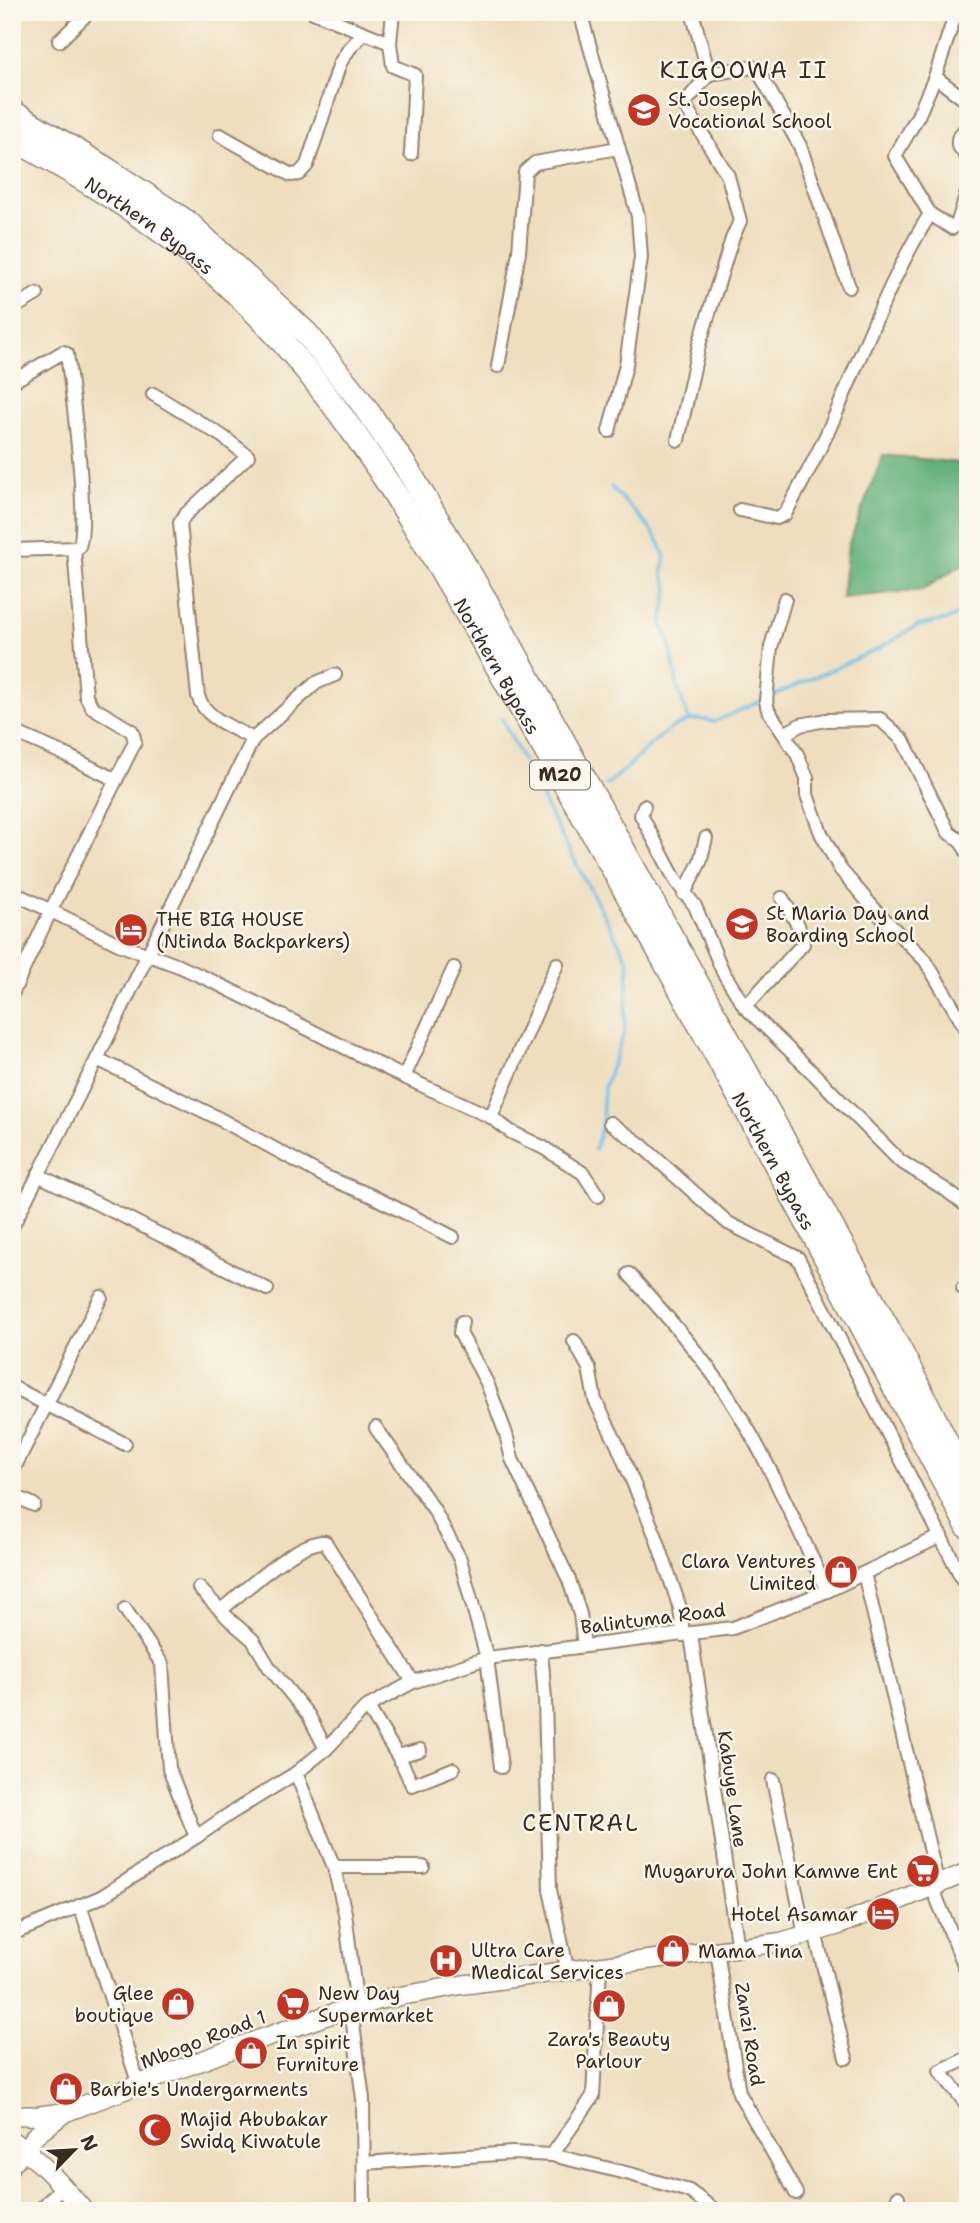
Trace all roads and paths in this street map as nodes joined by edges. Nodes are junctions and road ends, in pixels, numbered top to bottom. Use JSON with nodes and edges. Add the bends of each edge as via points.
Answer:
{"nodes":[{"id":1,"x":89,"y":12,"type":"edge"},
{"id":2,"x":313,"y":12,"type":"edge"},
{"id":3,"x":393,"y":12,"type":"edge"},
{"id":4,"x":580,"y":12,"type":"edge"},
{"id":5,"x":692,"y":12,"type":"edge"},
{"id":6,"x":956,"y":12,"type":"edge"},
{"id":7,"x":364,"y":33,"type":"junction"},
{"id":8,"x":59,"y":41,"type":"dead end"},
{"id":9,"x":390,"y":43,"type":"junction"},
{"id":10,"x":709,"y":74,"type":"junction"},
{"id":11,"x":935,"y":77,"type":"junction"},
{"id":12,"x":968,"y":102,"type":"edge"},
{"id":13,"x":12,"y":111,"type":"edge"},
{"id":14,"x":968,"y":124,"type":"edge"},
{"id":15,"x":220,"y":135,"type":"dead end"},
{"id":16,"x":12,"y":138,"type":"edge"},
{"id":17,"x":618,"y":148,"type":"junction"},
{"id":18,"x":411,"y":154,"type":"dead end"},
{"id":19,"x":968,"y":158,"type":"edge"},
{"id":20,"x":968,"y":189,"type":"edge"},
{"id":21,"x":930,"y":214,"type":"junction"},
{"id":22,"x":849,"y":287,"type":"dead end"},
{"id":23,"x":37,"y":294,"type":"dead end"},
{"id":24,"x":12,"y":309,"type":"edge"},
{"id":25,"x":498,"y":366,"type":"dead end"},
{"id":26,"x":12,"y":382,"type":"edge"},
{"id":27,"x":153,"y":394,"type":"dead end"},
{"id":28,"x":609,"y":431,"type":"dead end"},
{"id":29,"x":678,"y":440,"type":"dead end"},
{"id":30,"x":740,"y":510,"type":"dead end"},
{"id":31,"x":74,"y":549,"type":"junction"},
{"id":32,"x":12,"y":550,"type":"edge"},
{"id":33,"x":785,"y":599,"type":"dead end"},
{"id":34,"x":335,"y":676,"type":"dead end"},
{"id":35,"x":12,"y":731,"type":"edge"},
{"id":36,"x":785,"y":734,"type":"junction"},
{"id":37,"x":253,"y":739,"type":"junction"},
{"id":38,"x":116,"y":780,"type":"junction"},
{"id":39,"x":644,"y":806,"type":"dead end"},
{"id":40,"x":706,"y":838,"type":"dead end"},
{"id":41,"x":968,"y":853,"type":"edge"},
{"id":42,"x":12,"y":892,"type":"edge"},
{"id":43,"x":684,"y":894,"type":"junction"},
{"id":44,"x":782,"y":898,"type":"dead end"},
{"id":45,"x":51,"y":911,"type":"junction"},
{"id":46,"x":146,"y":955,"type":"junction"},
{"id":47,"x":557,"y":964,"type":"dead end"},
{"id":48,"x":454,"y":968,"type":"dead end"},
{"id":49,"x":12,"y":994,"type":"edge"},
{"id":50,"x":745,"y":1007,"type":"junction"},
{"id":51,"x":968,"y":1032,"type":"edge"},
{"id":52,"x":97,"y":1059,"type":"junction"},
{"id":53,"x":404,"y":1077,"type":"junction"},
{"id":54,"x":491,"y":1117,"type":"junction"},
{"id":55,"x":610,"y":1123,"type":"dead end"},
{"id":56,"x":38,"y":1175,"type":"junction"},
{"id":57,"x":598,"y":1196,"type":"dead end"},
{"id":58,"x":968,"y":1207,"type":"edge"},
{"id":59,"x":12,"y":1227,"type":"edge"},
{"id":60,"x":453,"y":1237,"type":"dead end"},
{"id":61,"x":629,"y":1274,"type":"dead end"},
{"id":62,"x":267,"y":1289,"type":"dead end"},
{"id":63,"x":101,"y":1297,"type":"dead end"},
{"id":64,"x":462,"y":1322,"type":"dead end"},
{"id":65,"x":574,"y":1340,"type":"dead end"},
{"id":66,"x":12,"y":1387,"type":"edge"},
{"id":67,"x":47,"y":1403,"type":"junction"},
{"id":68,"x":376,"y":1428,"type":"dead end"},
{"id":69,"x":125,"y":1444,"type":"dead end"},
{"id":70,"x":12,"y":1472,"type":"edge"},
{"id":71,"x":968,"y":1485,"type":"edge"},
{"id":72,"x":12,"y":1495,"type":"edge"},
{"id":73,"x":34,"y":1505,"type":"dead end"},
{"id":74,"x":968,"y":1527,"type":"edge"},
{"id":75,"x":941,"y":1536,"type":"junction"},
{"id":76,"x":864,"y":1573,"type":"junction"},
{"id":77,"x":199,"y":1588,"type":"dead end"},
{"id":78,"x":968,"y":1590,"type":"edge"},
{"id":79,"x":827,"y":1591,"type":"junction"},
{"id":80,"x":125,"y":1609,"type":"dead end"},
{"id":81,"x":220,"y":1610,"type":"junction"},
{"id":82,"x":687,"y":1635,"type":"junction"},
{"id":83,"x":584,"y":1646,"type":"junction"},
{"id":84,"x":541,"y":1650,"type":"junction"},
{"id":85,"x":486,"y":1658,"type":"junction"},
{"id":86,"x":413,"y":1682,"type":"junction"},
{"id":87,"x":369,"y":1707,"type":"junction"},
{"id":88,"x":326,"y":1749,"type":"junction"},
{"id":89,"x":420,"y":1750,"type":"dead end"},
{"id":90,"x":398,"y":1756,"type":"junction"},
{"id":91,"x":501,"y":1767,"type":"dead end"},
{"id":92,"x":453,"y":1769,"type":"dead end"},
{"id":93,"x":296,"y":1773,"type":"junction"},
{"id":94,"x":773,"y":1780,"type":"dead end"},
{"id":95,"x":196,"y":1837,"type":"junction"},
{"id":96,"x":334,"y":1867,"type":"junction"},
{"id":97,"x":423,"y":1867,"type":"dead end"},
{"id":98,"x":968,"y":1872,"type":"edge"},
{"id":99,"x":935,"y":1886,"type":"junction"},
{"id":100,"x":80,"y":1905,"type":"junction"},
{"id":101,"x":810,"y":1933,"type":"junction"},
{"id":102,"x":12,"y":1934,"type":"edge"},
{"id":103,"x":738,"y":1949,"type":"junction"},
{"id":104,"x":717,"y":1951,"type":"junction"},
{"id":105,"x":600,"y":1967,"type":"junction"},
{"id":106,"x":568,"y":1972,"type":"junction"},
{"id":107,"x":968,"y":1974,"type":"edge"},
{"id":108,"x":354,"y":2008,"type":"junction"},
{"id":109,"x":846,"y":2058,"type":"dead end"},
{"id":110,"x":968,"y":2058,"type":"edge"},
{"id":111,"x":139,"y":2085,"type":"junction"},
{"id":112,"x":968,"y":2106,"type":"edge"},
{"id":113,"x":66,"y":2112,"type":"junction"},
{"id":114,"x":12,"y":2115,"type":"edge"},
{"id":115,"x":20,"y":2146,"type":"edge"},
{"id":116,"x":552,"y":2155,"type":"junction"},
{"id":117,"x":364,"y":2163,"type":"junction"},
{"id":118,"x":12,"y":2168,"type":"edge"},
{"id":119,"x":63,"y":2186,"type":"junction"},
{"id":120,"x":796,"y":2193,"type":"dead end"},
{"id":121,"x":898,"y":2197,"type":"dead end"},
{"id":122,"x":39,"y":2211,"type":"edge"},
{"id":123,"x":84,"y":2211,"type":"edge"},
{"id":124,"x":365,"y":2211,"type":"edge"},
{"id":125,"x":716,"y":2211,"type":"edge"},
{"id":126,"x":895,"y":2211,"type":"edge"}],
"edges":[{"from":1,"to":8,"type":"street"},
{"from":2,"to":7,"type":"street"},
{"from":3,"to":9,"type":"street"},
{"from":4,"to":17,"type":"street"},
{"from":5,"to":10,"type":"street"},
{"from":6,"to":11,"type":"street"},
{"from":7,"to":9,"type":"street"},
{"from":7,"to":15,"type":"street","via":[[340,63],[307,165],[299,174],[291,175]]},
{"from":9,"to":18,"type":"street","via":[[393,66],[415,75]]},
{"from":10,"to":22,"type":"street","via":[[752,67],[759,72],[800,146]]},
{"from":10,"to":29,"type":"street","via":[[684,104],[728,176],[740,221],[699,345]]},
{"from":11,"to":12,"type":"street"},
{"from":11,"to":21,"type":"street","via":[[895,153]]},
{"from":13,"to":71,"type":"highway","name":"Northern Bypass","number":"M20","via":[[187,222],[307,334],[391,444],[487,603],[694,974],[902,1354]]},
{"from":14,"to":19,"type":"street","via":[[958,139]]},
{"from":16,"to":74,"type":"highway","name":"Northern Bypass","number":"M20","via":[[130,208],[220,278],[297,359],[385,476],[560,775]]},
{"from":17,"to":25,"type":"street","via":[[535,163],[525,172],[519,252]]},
{"from":17,"to":28,"type":"street","via":[[638,216],[641,257],[626,365]]},
{"from":20,"to":21,"type":"street","via":[[954,228]]},
{"from":21,"to":30,"type":"street","via":[[892,282],[833,422],[785,514],[777,518]]},
{"from":23,"to":24,"type":"street"},
{"from":26,"to":31,"type":"street","via":[[62,352],[67,354],[82,520],[82,542]]},
{"from":27,"to":37,"type":"street","via":[[248,456],[180,523],[201,705]]},
{"from":31,"to":32,"type":"street"},
{"from":31,"to":38,"type":"street","via":[[86,696],[92,707],[136,738]]},
{"from":33,"to":36,"type":"street","via":[[772,640],[766,701]]},
{"from":34,"to":37,"type":"street","via":[[316,683]]},
{"from":35,"to":38,"type":"street"},
{"from":36,"to":41,"type":"street","via":[[800,725],[826,720],[880,719],[903,740],[949,833]]},
{"from":36,"to":51,"type":"street","via":[[807,778],[807,795],[821,833],[840,869],[925,960]]},
{"from":37,"to":46,"type":"street"},
{"from":38,"to":45,"type":"street"},
{"from":39,"to":43,"type":"street","via":[[641,815]]},
{"from":40,"to":43,"type":"street"},
{"from":42,"to":45,"type":"street"},
{"from":43,"to":50,"type":"street","via":[[695,906],[723,972]]},
{"from":44,"to":50,"type":"street","via":[[803,944]]},
{"from":45,"to":46,"type":"street"},
{"from":45,"to":49,"type":"street"},
{"from":46,"to":52,"type":"street"},
{"from":46,"to":53,"type":"street","via":[[214,982]]},
{"from":47,"to":54,"type":"street"},
{"from":48,"to":53,"type":"street"},
{"from":50,"to":58,"type":"street","via":[[900,1161]]},
{"from":52,"to":56,"type":"street"},
{"from":52,"to":60,"type":"street"},
{"from":53,"to":54,"type":"street"},
{"from":54,"to":57,"type":"street","via":[[583,1173]]},
{"from":55,"to":75,"type":"street","via":[[728,1223],[798,1258]]},
{"from":56,"to":59,"type":"street"},
{"from":56,"to":62,"type":"street"},
{"from":61,"to":79,"type":"street","via":[[719,1382],[752,1438]]},
{"from":63,"to":67,"type":"street"},
{"from":64,"to":83,"type":"street","via":[[460,1333],[487,1383],[512,1459],[569,1580]]},
{"from":65,"to":82,"type":"street","name":"Kabuye Lane","via":[[589,1368],[595,1401],[656,1537]]},
{"from":66,"to":67,"type":"street"},
{"from":67,"to":69,"type":"street"},
{"from":67,"to":70,"type":"street"},
{"from":68,"to":85,"type":"street","via":[[433,1508],[460,1559]]},
{"from":72,"to":73,"type":"street"},
{"from":75,"to":76,"type":"street","name":"Balintuma Road"},
{"from":75,"to":78,"type":"street"},
{"from":76,"to":79,"type":"street","name":"Balintuma Road"},
{"from":76,"to":99,"type":"street"},
{"from":77,"to":81,"type":"street"},
{"from":79,"to":82,"type":"street","name":"Balintuma Road","via":[[733,1629]]},
{"from":80,"to":95,"type":"street","via":[[162,1664],[169,1769]]},
{"from":81,"to":86,"type":"street","via":[[292,1553],[326,1542]]},
{"from":81,"to":88,"type":"street","via":[[253,1640],[309,1716]]},
{"from":82,"to":83,"type":"street","name":"Balintuma Road"},
{"from":82,"to":103,"type":"street","name":"Kabuye Lane"},
{"from":83,"to":84,"type":"street","name":"Balintuma Road"},
{"from":84,"to":85,"type":"street","name":"Balintuma Road"},
{"from":84,"to":106,"type":"street","via":[[550,1890]]},
{"from":85,"to":86,"type":"street","name":"Balintuma Road"},
{"from":85,"to":91,"type":"street"},
{"from":86,"to":87,"type":"street","name":"Balintuma Road"},
{"from":87,"to":88,"type":"street","name":"Balintuma Road"},
{"from":87,"to":90,"type":"street"},
{"from":88,"to":93,"type":"street","name":"Balintuma Road"},
{"from":89,"to":90,"type":"street"},
{"from":90,"to":92,"type":"street","via":[[412,1785]]},
{"from":93,"to":95,"type":"street","name":"Balintuma Road"},
{"from":93,"to":96,"type":"street"},
{"from":94,"to":101,"type":"street"},
{"from":95,"to":100,"type":"street","name":"Balintuma Road","via":[[101,1897]]},
{"from":96,"to":97,"type":"street"},
{"from":96,"to":108,"type":"street","via":[[345,1913]]},
{"from":98,"to":99,"type":"main road","name":"Mbogo Road 1"},
{"from":99,"to":101,"type":"main road","name":"Mbogo Road 1"},
{"from":99,"to":107,"type":"street"},
{"from":100,"to":102,"type":"street","name":"Balintuma Road"},
{"from":100,"to":111,"type":"street"},
{"from":101,"to":103,"type":"main road","name":"Mbogo Road 1"},
{"from":101,"to":109,"type":"street"},
{"from":103,"to":104,"type":"main road","name":"Mbogo Road 1"},
{"from":104,"to":105,"type":"main road","name":"Mbogo Road 1"},
{"from":104,"to":120,"type":"street","name":"Zanzi Road","via":[[739,2093]]},
{"from":105,"to":106,"type":"main road","name":"Mbogo Road 1"},
{"from":105,"to":116,"type":"street","via":[[593,2096]]},
{"from":106,"to":108,"type":"main road","name":"Mbogo Road 1","via":[[461,1985]]},
{"from":108,"to":111,"type":"main road","name":"Mbogo Road 1"},
{"from":108,"to":117,"type":"street"},
{"from":110,"to":112,"type":"street","via":[[940,2071]]},
{"from":111,"to":113,"type":"main road","name":"Mbogo Road 1"},
{"from":113,"to":114,"type":"main road","name":"Mbogo Road 1"},
{"from":113,"to":115,"type":"main road","name":"Mbogo Road 1"},
{"from":115,"to":118,"type":"street"},
{"from":115,"to":119,"type":"main road"},
{"from":116,"to":117,"type":"street","via":[[513,2153]]},
{"from":116,"to":125,"type":"street","via":[[689,2191]]},
{"from":117,"to":124,"type":"street"},
{"from":119,"to":122,"type":"street"},
{"from":119,"to":123,"type":"main road"},
{"from":121,"to":126,"type":"street"}]}
